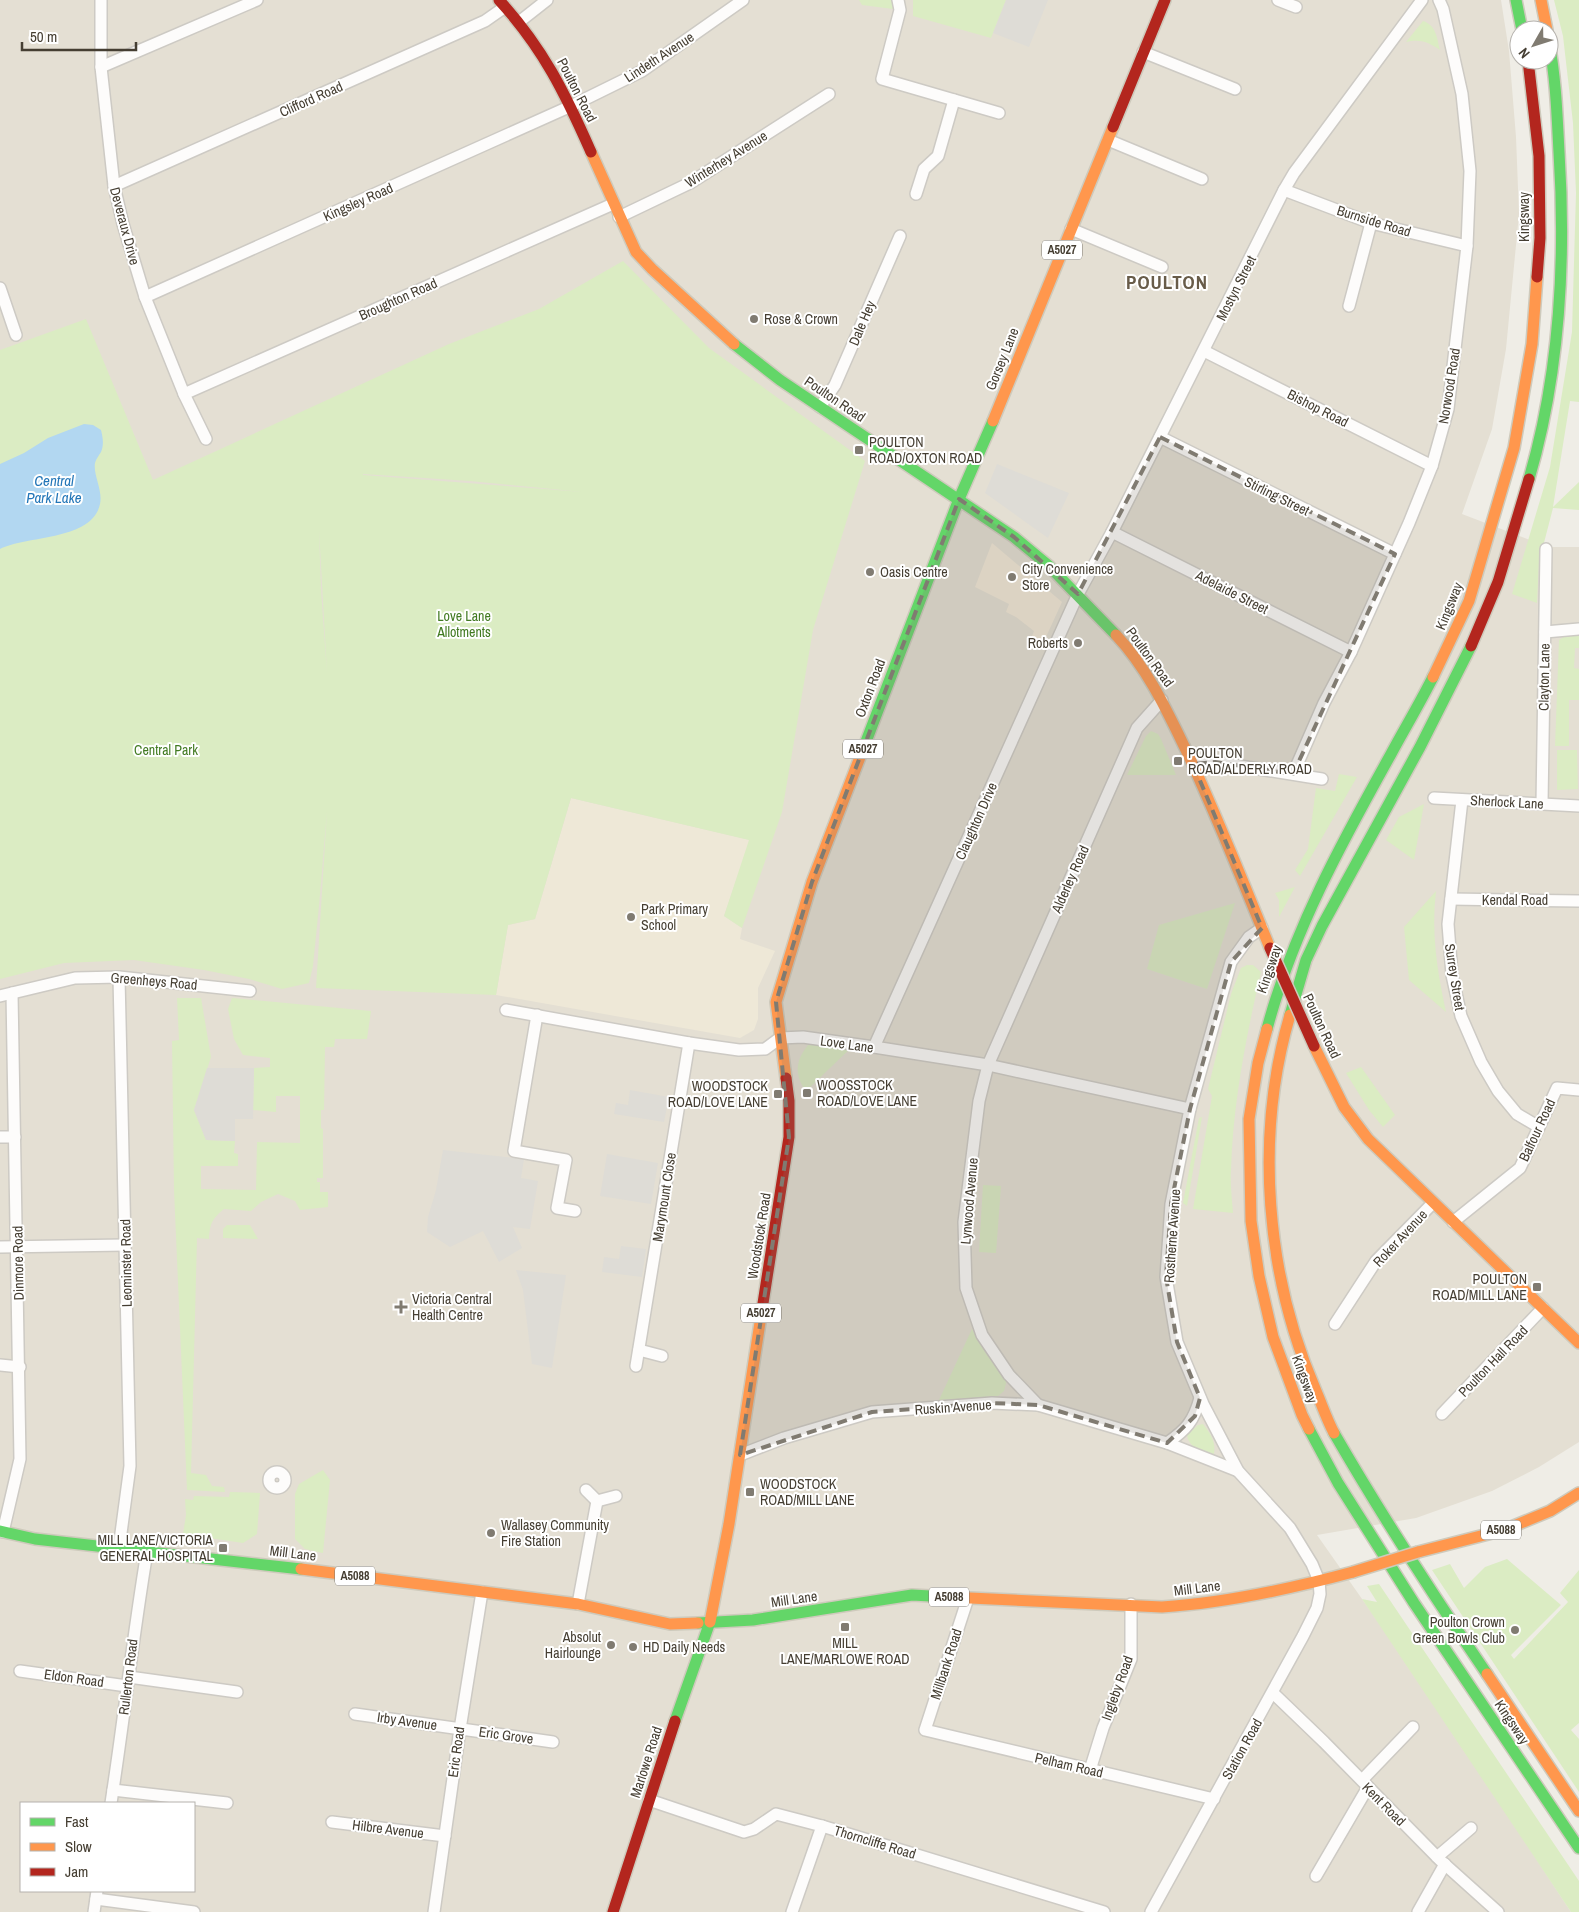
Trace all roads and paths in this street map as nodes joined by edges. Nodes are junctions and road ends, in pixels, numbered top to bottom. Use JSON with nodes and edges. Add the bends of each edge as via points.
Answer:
{"nodes":[{"id":1,"x":101,"y":0,"type":"edge"},
{"id":2,"x":257,"y":0,"type":"edge"},
{"id":3,"x":547,"y":0,"type":"edge"},
{"id":4,"x":743,"y":0,"type":"edge"},
{"id":5,"x":1165,"y":0,"type":"edge"},
{"id":6,"x":1278,"y":0,"type":"edge"},
{"id":7,"x":1422,"y":0,"type":"edge"},
{"id":8,"x":1439,"y":0,"type":"edge"},
{"id":9,"x":1516,"y":0,"type":"edge"},
{"id":10,"x":1541,"y":0,"type":"edge"},
{"id":11,"x":502,"y":3,"type":"edge"},
{"id":12,"x":899,"y":5,"type":"edge"},
{"id":13,"x":1296,"y":7,"type":"dead end"},
{"id":14,"x":1520,"y":20,"type":"edge"},
{"id":15,"x":1545,"y":20,"type":"edge"},
{"id":16,"x":519,"y":22,"type":"junction"},
{"id":17,"x":1143,"y":52,"type":"junction"},
{"id":18,"x":102,"y":67,"type":"junction"},
{"id":19,"x":1529,"y":70,"type":"edge"},
{"id":20,"x":1554,"y":70,"type":"edge"},
{"id":21,"x":1235,"y":89,"type":"dead end"},
{"id":22,"x":829,"y":94,"type":"dead end"},
{"id":23,"x":954,"y":100,"type":"junction"},
{"id":24,"x":571,"y":106,"type":"junction"},
{"id":25,"x":999,"y":113,"type":"dead end"},
{"id":26,"x":1108,"y":140,"type":"junction"},
{"id":27,"x":1202,"y":179,"type":"dead end"},
{"id":28,"x":114,"y":186,"type":"junction"},
{"id":29,"x":1284,"y":190,"type":"junction"},
{"id":30,"x":916,"y":194,"type":"dead end"},
{"id":31,"x":613,"y":204,"type":"junction"},
{"id":32,"x":619,"y":217,"type":"junction"},
{"id":33,"x":1372,"y":223,"type":"junction"},
{"id":34,"x":1071,"y":229,"type":"junction"},
{"id":35,"x":900,"y":236,"type":"dead end"},
{"id":36,"x":1466,"y":246,"type":"junction"},
{"id":37,"x":1162,"y":267,"type":"dead end"},
{"id":38,"x":0,"y":288,"type":"edge"},
{"id":39,"x":145,"y":297,"type":"junction"},
{"id":40,"x":1350,"y":306,"type":"dead end"},
{"id":41,"x":16,"y":335,"type":"dead end"},
{"id":42,"x":1204,"y":351,"type":"junction"},
{"id":43,"x":184,"y":394,"type":"junction"},
{"id":44,"x":820,"y":407,"type":"junction"},
{"id":45,"x":1160,"y":437,"type":"junction"},
{"id":46,"x":206,"y":439,"type":"dead end"},
{"id":47,"x":1432,"y":466,"type":"junction"},
{"id":48,"x":959,"y":499,"type":"junction"},
{"id":49,"x":1112,"y":532,"type":"junction"},
{"id":50,"x":1546,"y":549,"type":"dead end"},
{"id":51,"x":1395,"y":554,"type":"junction"},
{"id":52,"x":1078,"y":594,"type":"junction"},
{"id":53,"x":1579,"y":629,"type":"edge"},
{"id":54,"x":1545,"y":632,"type":"junction"},
{"id":55,"x":1351,"y":652,"type":"junction"},
{"id":56,"x":1162,"y":700,"type":"junction"},
{"id":57,"x":1193,"y":764,"type":"junction"},
{"id":58,"x":1293,"y":774,"type":"junction"},
{"id":59,"x":1322,"y":779,"type":"dead end"},
{"id":60,"x":1434,"y":798,"type":"dead end"},
{"id":61,"x":1462,"y":800,"type":"junction"},
{"id":62,"x":1542,"y":804,"type":"junction"},
{"id":63,"x":1579,"y":806,"type":"edge"},
{"id":64,"x":1450,"y":899,"type":"junction"},
{"id":65,"x":1579,"y":901,"type":"edge"},
{"id":66,"x":1262,"y":928,"type":"junction"},
{"id":67,"x":119,"y":976,"type":"junction"},
{"id":68,"x":250,"y":991,"type":"dead end"},
{"id":69,"x":6,"y":994,"type":"edge"},
{"id":70,"x":776,"y":1002,"type":"joint"},
{"id":71,"x":506,"y":1010,"type":"dead end"},
{"id":72,"x":537,"y":1016,"type":"junction"},
{"id":73,"x":780,"y":1038,"type":"junction"},
{"id":74,"x":689,"y":1043,"type":"junction"},
{"id":75,"x":874,"y":1047,"type":"junction"},
{"id":76,"x":988,"y":1065,"type":"junction"},
{"id":77,"x":1579,"y":1090,"type":"edge"},
{"id":78,"x":1190,"y":1109,"type":"junction"},
{"id":79,"x":1538,"y":1127,"type":"junction"},
{"id":80,"x":0,"y":1137,"type":"edge"},
{"id":81,"x":15,"y":1137,"type":"junction"},
{"id":82,"x":1433,"y":1203,"type":"junction"},
{"id":83,"x":575,"y":1211,"type":"dead end"},
{"id":84,"x":1453,"y":1222,"type":"junction"},
{"id":85,"x":125,"y":1245,"type":"junction"},
{"id":86,"x":17,"y":1247,"type":"junction"},
{"id":87,"x":0,"y":1248,"type":"edge"},
{"id":88,"x":1543,"y":1308,"type":"junction"},
{"id":89,"x":1335,"y":1324,"type":"dead end"},
{"id":90,"x":1579,"y":1343,"type":"edge"},
{"id":91,"x":639,"y":1350,"type":"junction"},
{"id":92,"x":662,"y":1356,"type":"dead end"},
{"id":93,"x":0,"y":1366,"type":"edge"},
{"id":94,"x":636,"y":1366,"type":"dead end"},
{"id":95,"x":20,"y":1367,"type":"junction"},
{"id":96,"x":1200,"y":1398,"type":"junction"},
{"id":97,"x":1038,"y":1405,"type":"junction"},
{"id":98,"x":1442,"y":1414,"type":"dead end"},
{"id":99,"x":1167,"y":1443,"type":"junction"},
{"id":100,"x":740,"y":1455,"type":"junction"},
{"id":101,"x":1238,"y":1471,"type":"junction"},
{"id":102,"x":586,"y":1490,"type":"dead end"},
{"id":103,"x":1579,"y":1493,"type":"edge"},
{"id":104,"x":616,"y":1496,"type":"dead end"},
{"id":105,"x":596,"y":1501,"type":"junction"},
{"id":106,"x":2,"y":1532,"type":"edge"},
{"id":107,"x":119,"y":1548,"type":"junction"},
{"id":108,"x":147,"y":1552,"type":"junction"},
{"id":109,"x":1319,"y":1581,"type":"junction"},
{"id":110,"x":482,"y":1592,"type":"junction"},
{"id":111,"x":968,"y":1598,"type":"junction"},
{"id":112,"x":578,"y":1604,"type":"junction"},
{"id":113,"x":1131,"y":1604,"type":"junction"},
{"id":114,"x":710,"y":1622,"type":"junction"},
{"id":115,"x":20,"y":1671,"type":"dead end"},
{"id":116,"x":128,"y":1681,"type":"junction"},
{"id":117,"x":237,"y":1692,"type":"dead end"},
{"id":118,"x":1273,"y":1693,"type":"junction"},
{"id":119,"x":355,"y":1714,"type":"dead end"},
{"id":120,"x":1413,"y":1727,"type":"dead end"},
{"id":121,"x":460,"y":1729,"type":"junction"},
{"id":122,"x":925,"y":1730,"type":"joint"},
{"id":123,"x":553,"y":1742,"type":"dead end"},
{"id":124,"x":1090,"y":1770,"type":"junction"},
{"id":125,"x":1365,"y":1783,"type":"junction"},
{"id":126,"x":113,"y":1790,"type":"junction"},
{"id":127,"x":1214,"y":1799,"type":"junction"},
{"id":128,"x":649,"y":1800,"type":"junction"},
{"id":129,"x":111,"y":1802,"type":"edge"},
{"id":130,"x":226,"y":1803,"type":"dead end"},
{"id":131,"x":1579,"y":1811,"type":"edge"},
{"id":132,"x":332,"y":1822,"type":"dead end"},
{"id":133,"x":822,"y":1826,"type":"junction"},
{"id":134,"x":1470,"y":1828,"type":"dead end"},
{"id":135,"x":444,"y":1836,"type":"junction"},
{"id":136,"x":1579,"y":1848,"type":"edge"},
{"id":137,"x":1441,"y":1860,"type":"junction"},
{"id":138,"x":1316,"y":1876,"type":"dead end"},
{"id":139,"x":97,"y":1895,"type":"edge"},
{"id":140,"x":94,"y":1912,"type":"edge"},
{"id":141,"x":194,"y":1912,"type":"edge"},
{"id":142,"x":434,"y":1912,"type":"edge"},
{"id":143,"x":613,"y":1912,"type":"edge"},
{"id":144,"x":792,"y":1912,"type":"edge"},
{"id":145,"x":1104,"y":1912,"type":"edge"},
{"id":146,"x":1151,"y":1912,"type":"edge"},
{"id":147,"x":1418,"y":1912,"type":"edge"},
{"id":148,"x":1498,"y":1912,"type":"edge"}],
"edges":[{"from":1,"to":18,"type":"street","name":"Deveraux Drive"},
{"from":2,"to":18,"type":"street"},
{"from":3,"to":16,"type":"street"},
{"from":4,"to":24,"type":"street","name":"Lindeth Avenue","via":[[642,71]]},
{"from":5,"to":17,"type":"main road","name":"Gorsey Lane","number":"A5027"},
{"from":6,"to":13,"type":"street"},
{"from":7,"to":29,"type":"street","name":"Mostyn Street"},
{"from":8,"to":36,"type":"street","name":"Norwood Road","via":[[1463,104],[1470,171]]},
{"from":9,"to":14,"type":"main road"},
{"from":10,"to":15,"type":"main road"},
{"from":11,"to":16,"type":"main road","name":"Poulton Road"},
{"from":11,"to":28,"type":"street","name":"Clifford Road","via":[[485,21]]},
{"from":12,"to":23,"type":"street","via":[[882,79]]},
{"from":16,"to":24,"type":"main road","name":"Poulton Road","via":[[543,55]]},
{"from":17,"to":21,"type":"street"},
{"from":17,"to":26,"type":"main road","name":"Gorsey Lane","number":"A5027"},
{"from":18,"to":28,"type":"street","name":"Deveraux Drive"},
{"from":19,"to":136,"type":"main road","name":"Kingsway","via":[[1539,156],[1540,238],[1532,344],[1514,448],[1468,601],[1422,700],[1322,884],[1295,942],[1276,995],[1258,1063],[1250,1119],[1249,1170],[1251,1221],[1259,1276],[1273,1337],[1302,1415],[1338,1483],[1409,1595]]},
{"from":20,"to":131,"type":"main road","name":"Kingsway","via":[[1562,196],[1561,285],[1552,380],[1533,464],[1498,582],[1467,656],[1306,960],[1282,1044],[1269,1155],[1278,1266],[1290,1320],[1330,1425],[1433,1595]]},
{"from":22,"to":32,"type":"street","name":"Winterhey Avenue","via":[[690,183]]},
{"from":23,"to":25,"type":"street"},
{"from":23,"to":30,"type":"street","via":[[938,156],[924,170]]},
{"from":24,"to":31,"type":"main road","name":"Poulton Road"},
{"from":24,"to":39,"type":"street","name":"Kingsley Road"},
{"from":26,"to":27,"type":"street"},
{"from":26,"to":34,"type":"main road","name":"Gorsey Lane","number":"A5027"},
{"from":28,"to":39,"type":"street","name":"Deveraux Drive","via":[[122,224]]},
{"from":29,"to":33,"type":"street","name":"Burnside Road"},
{"from":29,"to":42,"type":"street","name":"Mostyn Street"},
{"from":31,"to":32,"type":"main road","name":"Poulton Road"},
{"from":31,"to":43,"type":"street","name":"Broughton Road"},
{"from":32,"to":44,"type":"main road","name":"Poulton Road","via":[[636,252],[652,269],[727,338]]},
{"from":33,"to":36,"type":"street","name":"Burnside Road"},
{"from":33,"to":40,"type":"street"},
{"from":34,"to":37,"type":"street"},
{"from":34,"to":48,"type":"main road","name":"Gorsey Lane","number":"A5027"},
{"from":35,"to":44,"type":"street","name":"Dale Hey","via":[[835,385]]},
{"from":36,"to":47,"type":"street","name":"Norwood Road","via":[[1448,409]]},
{"from":38,"to":41,"type":"street"},
{"from":39,"to":43,"type":"street","name":"Deveraux Drive"},
{"from":42,"to":45,"type":"street","name":"Mostyn Street"},
{"from":42,"to":47,"type":"street","name":"Bishop Road"},
{"from":43,"to":46,"type":"street","name":"Deveraux Drive"},
{"from":44,"to":48,"type":"main road","name":"Poulton Road","via":[[915,473]]},
{"from":45,"to":49,"type":"street","name":"Mostyn Street"},
{"from":45,"to":51,"type":"street","name":"Stirling Street"},
{"from":47,"to":51,"type":"street","name":"Norwood Road"},
{"from":48,"to":52,"type":"main road","name":"Poulton Road","via":[[1014,537]]},
{"from":48,"to":70,"type":"main road","name":"Oxton Road","number":"A5027","via":[[812,882]]},
{"from":49,"to":52,"type":"street","name":"Mostyn Street"},
{"from":49,"to":55,"type":"street","name":"Adelaide Street"},
{"from":50,"to":54,"type":"street","name":"Clayton Lane"},
{"from":51,"to":55,"type":"street","name":"Norwood Road"},
{"from":52,"to":56,"type":"main road","name":"Poulton Road","via":[[1130,650]]},
{"from":52,"to":75,"type":"street","name":"Claughton Drive"},
{"from":53,"to":54,"type":"street"},
{"from":54,"to":62,"type":"street","name":"Clayton Lane"},
{"from":55,"to":58,"type":"street","name":"Norwood Road"},
{"from":56,"to":57,"type":"main road","name":"Poulton Road"},
{"from":56,"to":76,"type":"street","name":"Alderley Road","via":[[1138,728]]},
{"from":57,"to":58,"type":"street","via":[[1215,762]]},
{"from":57,"to":66,"type":"main road","name":"Poulton Road"},
{"from":58,"to":59,"type":"street"},
{"from":60,"to":61,"type":"street","name":"Sherlock Lane"},
{"from":61,"to":62,"type":"street","name":"Sherlock Lane"},
{"from":61,"to":64,"type":"street","name":"Surrey Street"},
{"from":62,"to":63,"type":"street","name":"Sherlock Lane"},
{"from":64,"to":65,"type":"street","name":"Kendal Road"},
{"from":64,"to":79,"type":"street","name":"Surrey Street","via":[[1451,966],[1461,1016],[1498,1091],[1517,1114]]},
{"from":66,"to":78,"type":"street","name":"Rostherne Avenue","via":[[1249,938],[1231,962]]},
{"from":66,"to":82,"type":"main road","name":"Poulton Road","bridge":true,"via":[[1344,1107],[1368,1139]]},
{"from":67,"to":68,"type":"street","name":"Greenheys Road"},
{"from":67,"to":69,"type":"street","name":"Greenheys Road","via":[[75,978]]},
{"from":67,"to":85,"type":"street","name":"Leominster Road"},
{"from":69,"to":81,"type":"street","name":"Dinmore Road"},
{"from":70,"to":73,"type":"main road","name":"Woodstock Road","number":"A5027"},
{"from":71,"to":72,"type":"street","name":"Love Lane"},
{"from":72,"to":74,"type":"street","name":"Love Lane"},
{"from":72,"to":83,"type":"street","via":[[514,1151],[566,1160],[557,1208]]},
{"from":73,"to":74,"type":"street","name":"Love Lane","via":[[765,1048],[739,1050]]},
{"from":73,"to":75,"type":"street","name":"Love Lane","via":[[803,1037]]},
{"from":73,"to":100,"type":"main road","name":"Woodstock Road","number":"A5027","via":[[789,1137]]},
{"from":74,"to":91,"type":"street","name":"Marymount Close"},
{"from":75,"to":76,"type":"street","name":"Love Lane"},
{"from":76,"to":78,"type":"street","name":"Love Lane"},
{"from":76,"to":97,"type":"street","name":"Lynwood Avenue","via":[[979,1101],[964,1222],[966,1288],[982,1335],[1009,1375]]},
{"from":77,"to":79,"type":"street","name":"Balfour Road","via":[[1557,1088]]},
{"from":78,"to":96,"type":"street","name":"Rostherne Avenue","via":[[1171,1204],[1166,1277],[1177,1342]]},
{"from":79,"to":84,"type":"street","name":"Balfour Road","via":[[1520,1168]]},
{"from":80,"to":81,"type":"street"},
{"from":81,"to":86,"type":"street","name":"Dinmore Road"},
{"from":82,"to":84,"type":"main road","name":"Poulton Road"},
{"from":82,"to":89,"type":"street","name":"Roker Avenue","via":[[1376,1261]]},
{"from":84,"to":88,"type":"main road","name":"Poulton Road"},
{"from":85,"to":86,"type":"street"},
{"from":85,"to":107,"type":"street","name":"Leominster Road","via":[[130,1466]]},
{"from":86,"to":87,"type":"street"},
{"from":86,"to":95,"type":"street","name":"Dinmore Road"},
{"from":88,"to":90,"type":"main road","name":"Poulton Road"},
{"from":88,"to":98,"type":"street","name":"Poulton Hall Road"},
{"from":91,"to":92,"type":"street"},
{"from":91,"to":94,"type":"street","name":"Marymount Close"},
{"from":93,"to":95,"type":"street"},
{"from":95,"to":106,"type":"street","name":"Dinmore Road","via":[[20,1458]]},
{"from":96,"to":99,"type":"street","via":[[1195,1416],[1181,1434]]},
{"from":96,"to":101,"type":"street","name":"Rostherne Avenue"},
{"from":97,"to":99,"type":"street","name":"Ruskin Avenue"},
{"from":97,"to":100,"type":"street","name":"Ruskin Avenue","via":[[992,1403],[872,1412],[784,1438]]},
{"from":99,"to":101,"type":"street","name":"Ruskin Avenue"},
{"from":100,"to":114,"type":"main road","name":"Woodstock Road","number":"A5027"},
{"from":101,"to":109,"type":"street","name":"Rostherne Avenue","via":[[1290,1528]]},
{"from":102,"to":105,"type":"street"},
{"from":103,"to":109,"type":"main road","name":"Mill Lane","number":"A5088","bridge":true,"via":[[1550,1511],[1504,1530]]},
{"from":104,"to":105,"type":"street"},
{"from":105,"to":112,"type":"street"},
{"from":106,"to":107,"type":"main road","name":"Mill Lane","number":"A5088"},
{"from":107,"to":108,"type":"main road","name":"Mill Lane","number":"A5088"},
{"from":108,"to":110,"type":"main road","name":"Mill Lane","number":"A5088"},
{"from":108,"to":116,"type":"street","name":"Rullerton Road"},
{"from":109,"to":113,"type":"main road","name":"Mill Lane","number":"A5088","via":[[1189,1606]]},
{"from":109,"to":118,"type":"street","name":"Station Road","via":[[1318,1608]]},
{"from":110,"to":112,"type":"main road","name":"Mill Lane","number":"A5088"},
{"from":110,"to":121,"type":"street","name":"Eric Road"},
{"from":111,"to":113,"type":"main road","name":"Mill Lane","number":"A5088"},
{"from":111,"to":114,"type":"main road","name":"Mill Lane","number":"A5088","via":[[912,1595],[753,1620]]},
{"from":111,"to":122,"type":"street","name":"Millbank Road"},
{"from":112,"to":114,"type":"main road","name":"Mill Lane","number":"A5088","via":[[670,1624]]},
{"from":113,"to":124,"type":"street","name":"Ingleby Road","via":[[1131,1659]]},
{"from":114,"to":128,"type":"main road","name":"Marlowe Road"},
{"from":115,"to":116,"type":"street","name":"Eldon Road"},
{"from":116,"to":117,"type":"street","name":"Eldon Road"},
{"from":116,"to":126,"type":"street","name":"Rullerton Road"},
{"from":118,"to":125,"type":"street","name":"Kent Road"},
{"from":118,"to":127,"type":"street","name":"Station Road"},
{"from":119,"to":121,"type":"street","name":"Irby Avenue"},
{"from":120,"to":125,"type":"street"},
{"from":121,"to":123,"type":"street","name":"Eric Grove"},
{"from":121,"to":135,"type":"street","name":"Eric Road"},
{"from":122,"to":124,"type":"street","name":"Pelham Road"},
{"from":124,"to":127,"type":"street","name":"Pelham Road"},
{"from":125,"to":137,"type":"street","name":"Kent Road"},
{"from":125,"to":138,"type":"street"},
{"from":126,"to":129,"type":"street","name":"Rullerton Road"},
{"from":126,"to":130,"type":"street"},
{"from":127,"to":146,"type":"street","name":"Station Road"},
{"from":128,"to":133,"type":"street","name":"Thorncliffe Road","via":[[744,1832],[776,1814]]},
{"from":128,"to":143,"type":"main road","name":"Marlowe Road"},
{"from":132,"to":135,"type":"street","name":"Hilbre Avenue"},
{"from":133,"to":144,"type":"street"},
{"from":133,"to":145,"type":"street","name":"Thorncliffe Road"},
{"from":134,"to":137,"type":"street"},
{"from":135,"to":142,"type":"street","name":"Eric Road"},
{"from":137,"to":147,"type":"street"},
{"from":137,"to":148,"type":"street","name":"Kent Road"},
{"from":139,"to":140,"type":"street"},
{"from":139,"to":141,"type":"street"}]}
